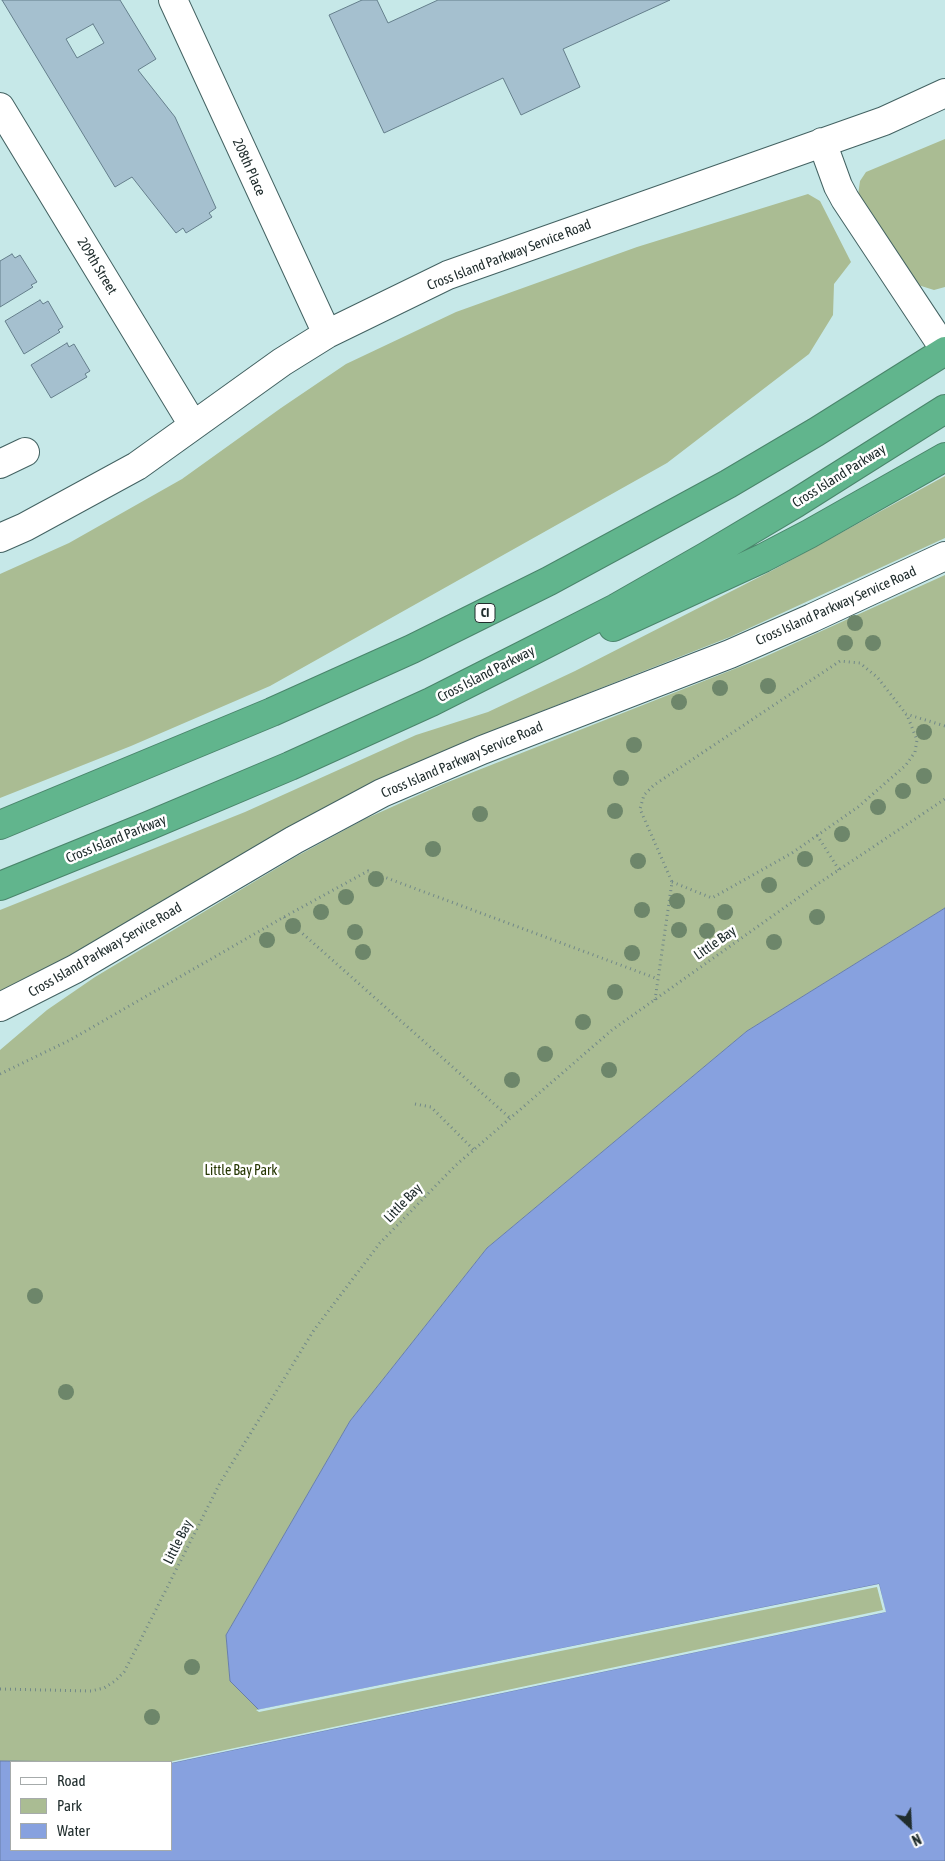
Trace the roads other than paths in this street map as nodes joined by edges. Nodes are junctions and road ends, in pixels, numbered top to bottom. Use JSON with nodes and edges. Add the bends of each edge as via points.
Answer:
{"nodes":[{"id":1,"x":173,"y":0,"type":"edge"},
{"id":2,"x":945,"y":93,"type":"edge"},
{"id":3,"x":0,"y":107,"type":"edge"},
{"id":4,"x":822,"y":142,"type":"junction"},
{"id":5,"x":327,"y":334,"type":"junction"},
{"id":6,"x":945,"y":350,"type":"edge"},
{"id":7,"x":945,"y":409,"type":"edge"},
{"id":8,"x":193,"y":425,"type":"junction"},
{"id":9,"x":25,"y":452,"type":"dead end"},
{"id":10,"x":945,"y":457,"type":"edge"},
{"id":11,"x":0,"y":464,"type":"edge"},
{"id":12,"x":0,"y":538,"type":"edge"},
{"id":13,"x":945,"y":556,"type":"edge"},
{"id":14,"x":384,"y":724,"type":"junction"},
{"id":15,"x":0,"y":826,"type":"edge"},
{"id":16,"x":0,"y":886,"type":"edge"},
{"id":17,"x":75,"y":969,"type":"junction"},
{"id":18,"x":0,"y":1008,"type":"edge"},
{"id":19,"x":0,"y":1026,"type":"edge"}],
"edges":[{"from":1,"to":5,"type":"street","name":"208th Place"},
{"from":2,"to":4,"type":"street","name":"Cross Island Parkway Service Road","via":[[884,121]]},
{"from":3,"to":8,"type":"street","name":"209th Street"},
{"from":4,"to":5,"type":"street","name":"Cross Island Parkway Service Road","via":[[448,275]]},
{"from":4,"to":6,"type":"street","via":[[838,186]]},
{"from":5,"to":8,"type":"street","name":"Cross Island Parkway Service Road"},
{"from":6,"to":15,"type":"highway","number":"CI","via":[[728,484],[549,581],[272,712]]},
{"from":7,"to":14,"type":"highway","name":"Cross Island Parkway","via":[[796,503],[646,591],[524,656]]},
{"from":8,"to":12,"type":"street","name":"Cross Island Parkway Service Road","via":[[137,466]]},
{"from":9,"to":11,"type":"street"},
{"from":10,"to":14,"type":"highway","via":[[809,534],[715,581],[574,645]]},
{"from":13,"to":17,"type":"street","name":"Cross Island Parkway Service Road","via":[[737,651],[482,750],[390,790],[336,816]]},
{"from":14,"to":16,"type":"highway","name":"Cross Island Parkway"},
{"from":17,"to":18,"type":"street","name":"Cross Island Parkway Service Road"},
{"from":17,"to":19,"type":"street"}]}
